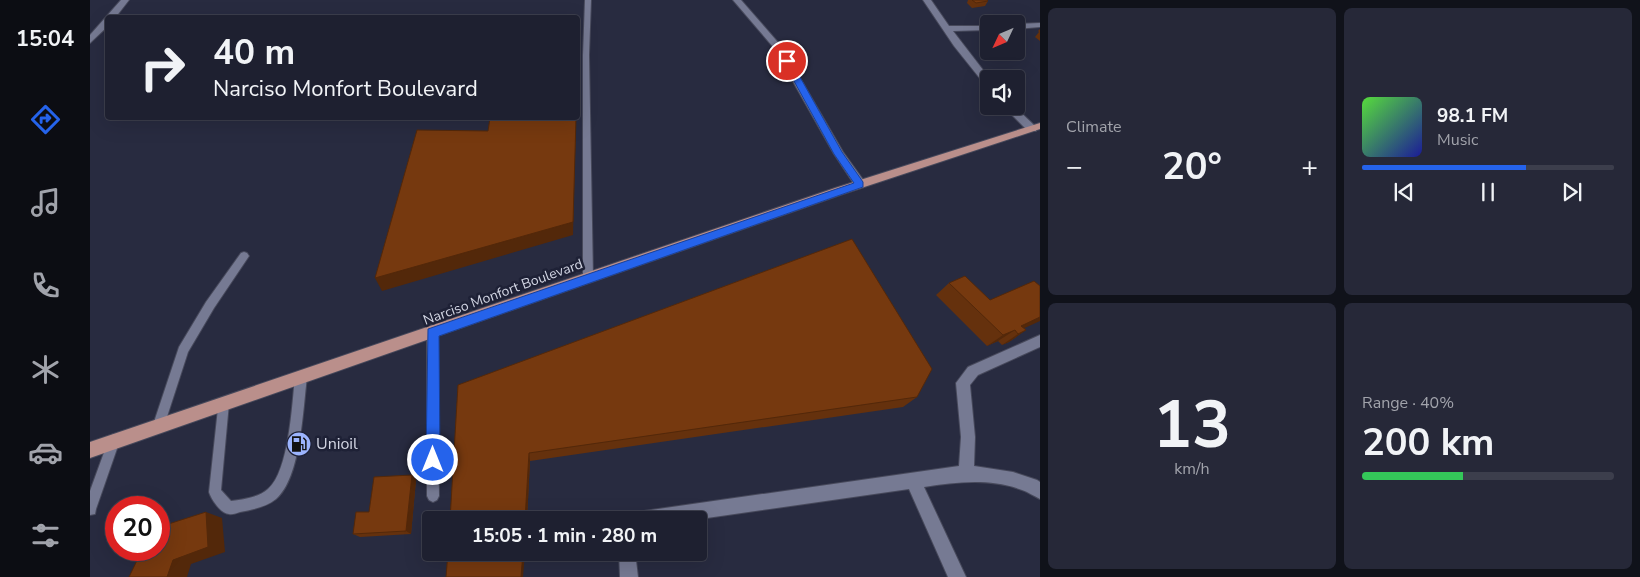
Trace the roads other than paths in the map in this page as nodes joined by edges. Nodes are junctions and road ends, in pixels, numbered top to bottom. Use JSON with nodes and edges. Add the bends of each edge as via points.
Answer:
{"nodes":[{"id":1,"x":125,"y":0,"type":"edge"},
{"id":2,"x":588,"y":0,"type":"edge"},
{"id":3,"x":737,"y":0,"type":"edge"},
{"id":4,"x":927,"y":0,"type":"edge"},
{"id":5,"x":112,"y":15,"type":"edge"},
{"id":6,"x":105,"y":23,"type":"edge"},
{"id":7,"x":1040,"y":24,"type":"edge"},
{"id":8,"x":1025,"y":26,"type":"edge"},
{"id":9,"x":980,"y":28,"type":"edge"},
{"id":10,"x":948,"y":30,"type":"junction"},
{"id":11,"x":90,"y":40,"type":"edge"},
{"id":12,"x":980,"y":72,"type":"edge"},
{"id":13,"x":1017,"y":115,"type":"edge"},
{"id":14,"x":1034,"y":131,"type":"edge"},
{"id":15,"x":860,"y":184,"type":"junction"},
{"id":16,"x":244,"y":256,"type":"dead end"},
{"id":17,"x":588,"y":277,"type":"junction"},
{"id":18,"x":432,"y":333,"type":"junction"},
{"id":19,"x":1040,"y":341,"type":"edge"},
{"id":20,"x":301,"y":377,"type":"junction"},
{"id":21,"x":223,"y":403,"type":"junction"},
{"id":22,"x":160,"y":425,"type":"junction"},
{"id":23,"x":114,"y":440,"type":"junction"},
{"id":24,"x":90,"y":450,"type":"edge"},
{"id":25,"x":966,"y":473,"type":"junction"},
{"id":26,"x":914,"y":482,"type":"junction"},
{"id":27,"x":1040,"y":491,"type":"edge"},
{"id":28,"x":433,"y":496,"type":"dead end"},
{"id":29,"x":90,"y":509,"type":"edge"},
{"id":30,"x":703,"y":511,"type":"edge"},
{"id":31,"x":628,"y":561,"type":"edge"},
{"id":32,"x":629,"y":577,"type":"edge"},
{"id":33,"x":957,"y":577,"type":"edge"}],
"edges":[{"from":1,"to":5,"type":"street"},
{"from":2,"to":17,"type":"lane"},
{"from":3,"to":15,"type":"street","via":[[778,47],[838,154]]},
{"from":4,"to":10,"type":"street"},
{"from":6,"to":11,"type":"street"},
{"from":7,"to":8,"type":"street"},
{"from":9,"to":10,"type":"street"},
{"from":10,"to":12,"type":"street"},
{"from":13,"to":14,"type":"street"},
{"from":14,"to":15,"type":"main road","name":"Narciso Monfort Boulevard"},
{"from":15,"to":17,"type":"main road","name":"Narciso Monfort Boulevard"},
{"from":16,"to":22,"type":"lane","via":[[183,350]]},
{"from":17,"to":18,"type":"main road","name":"Narciso Monfort Boulevard"},
{"from":18,"to":20,"type":"main road","name":"Narciso Monfort Boulevard"},
{"from":18,"to":28,"type":"lane"},
{"from":19,"to":25,"type":"street","via":[[973,372],[963,383],[968,437]]},
{"from":20,"to":21,"type":"main road","name":"Narciso Monfort Boulevard"},
{"from":20,"to":21,"type":"lane","via":[[287,470],[277,490],[255,504],[228,508],[215,492]]},
{"from":21,"to":22,"type":"main road","name":"Narciso Monfort Boulevard"},
{"from":22,"to":23,"type":"main road","name":"Narciso Monfort Boulevard"},
{"from":23,"to":24,"type":"main road","name":"Narciso Monfort Boulevard"},
{"from":23,"to":29,"type":"lane"},
{"from":25,"to":26,"type":"street"},
{"from":25,"to":27,"type":"street","via":[[1006,477],[1026,482]]},
{"from":26,"to":30,"type":"street"},
{"from":26,"to":33,"type":"street"},
{"from":31,"to":32,"type":"street"}]}
